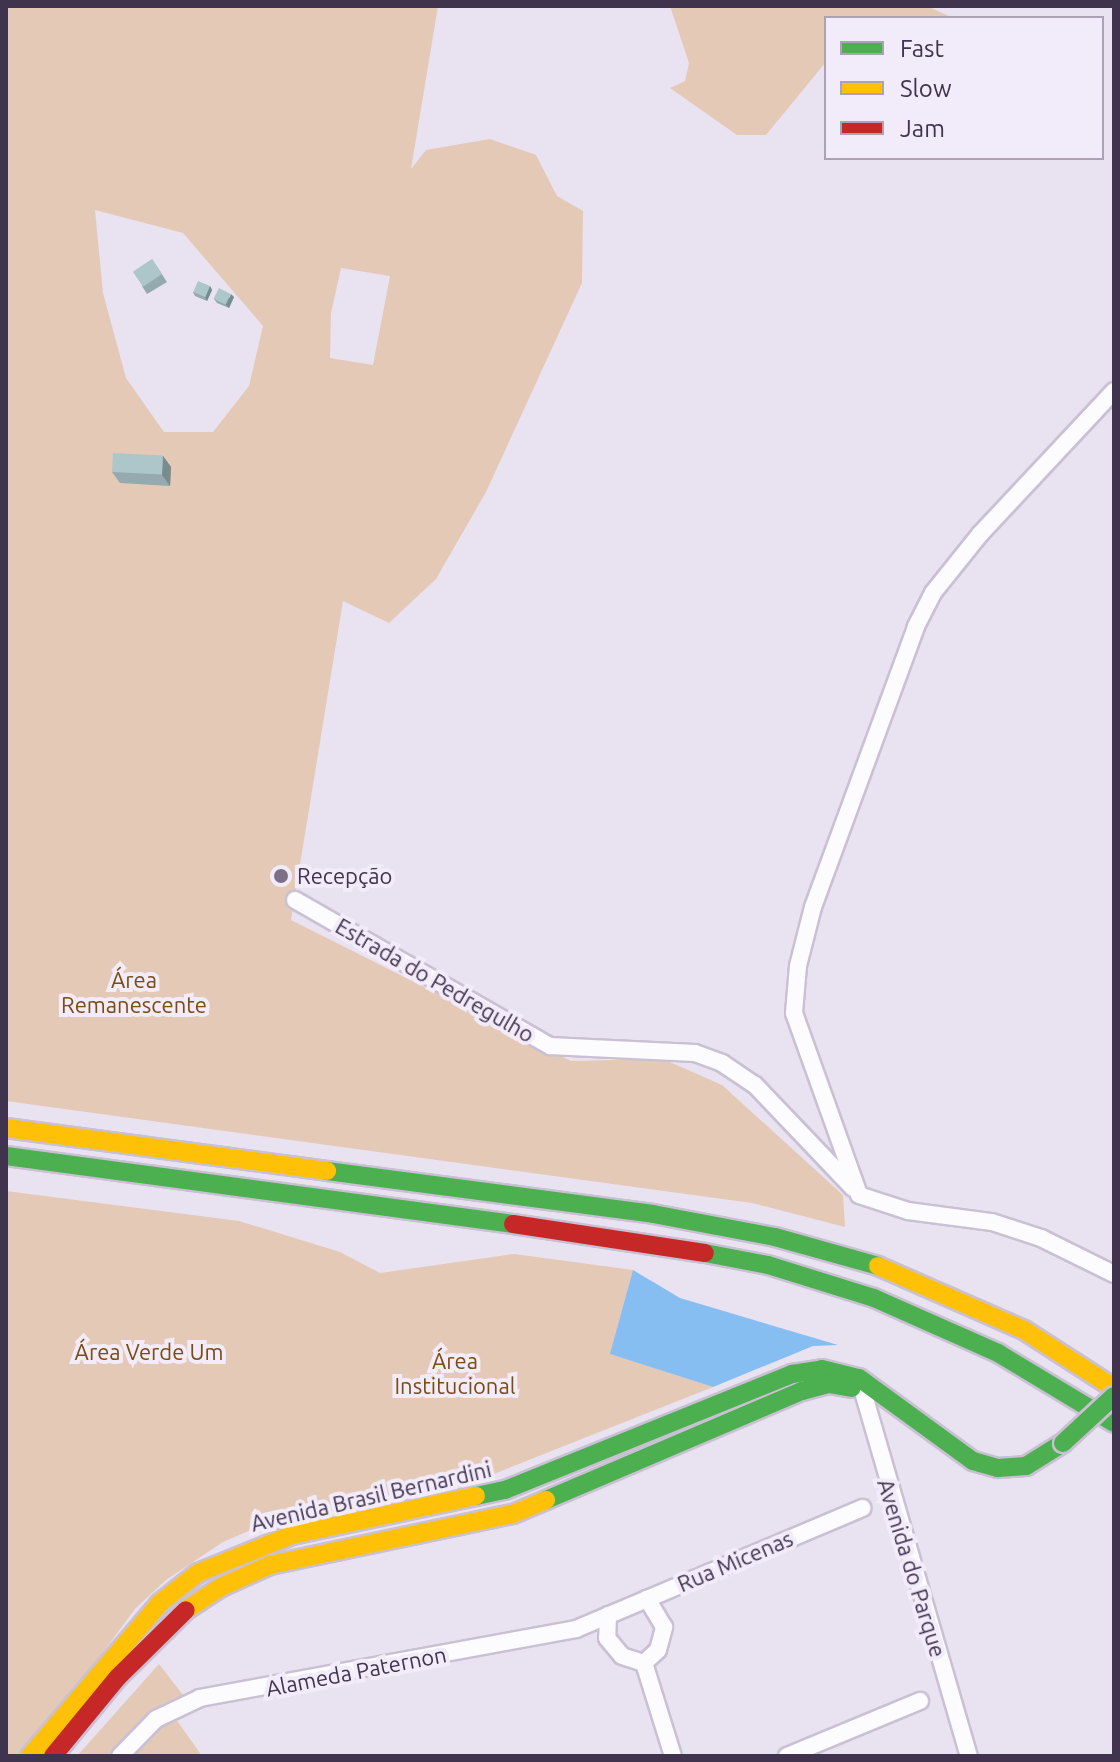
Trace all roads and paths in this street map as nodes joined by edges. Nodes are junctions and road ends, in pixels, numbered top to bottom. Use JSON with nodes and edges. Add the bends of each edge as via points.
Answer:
{"nodes":[{"id":1,"x":1114,"y":391,"type":"edge"},
{"id":2,"x":295,"y":900,"type":"dead end"},
{"id":3,"x":6,"y":1128,"type":"edge"},
{"id":4,"x":6,"y":1156,"type":"edge"},
{"id":5,"x":859,"y":1195,"type":"junction"},
{"id":6,"x":1114,"y":1274,"type":"edge"},
{"id":7,"x":865,"y":1387,"type":"junction"},
{"id":8,"x":1114,"y":1388,"type":"edge"},
{"id":9,"x":1114,"y":1396,"type":"edge"},
{"id":10,"x":1114,"y":1423,"type":"edge"},
{"id":11,"x":862,"y":1508,"type":"dead end"},
{"id":12,"x":647,"y":1599,"type":"junction"},
{"id":13,"x":608,"y":1615,"type":"junction"},
{"id":14,"x":644,"y":1663,"type":"junction"},
{"id":15,"x":920,"y":1701,"type":"dead end"},
{"id":16,"x":30,"y":1756,"type":"edge"},
{"id":17,"x":53,"y":1756,"type":"edge"},
{"id":18,"x":120,"y":1756,"type":"edge"},
{"id":19,"x":673,"y":1756,"type":"edge"},
{"id":20,"x":787,"y":1756,"type":"edge"},
{"id":21,"x":969,"y":1756,"type":"edge"}],
"edges":[{"from":1,"to":5,"type":"street","via":[[981,533],[933,593],[897,674],[813,907],[798,966],[794,1013]]},
{"from":2,"to":5,"type":"street","name":"Estrada do Pedregulho","via":[[550,1046],[695,1053],[722,1063],[755,1085]]},
{"from":3,"to":8,"type":"main road","via":[[653,1214],[775,1237],[887,1269],[1024,1330]]},
{"from":4,"to":10,"type":"main road","via":[[650,1243],[768,1265],[874,1298],[998,1353]]},
{"from":5,"to":6,"type":"street","via":[[908,1211],[992,1222],[1041,1238]]},
{"from":7,"to":9,"type":"main road","name":"Avenida Brasil Bernardini","bridge":true,"via":[[973,1461],[998,1468],[1026,1466],[1063,1443]]},
{"from":7,"to":16,"type":"main road","name":"Avenida Brasil Bernardini","via":[[822,1369],[792,1374],[505,1490],[249,1549],[198,1573],[160,1603]]},
{"from":7,"to":17,"type":"main road","name":"Avenida Brasil Bernardini","via":[[829,1384],[802,1391],[513,1514],[270,1565],[221,1587],[184,1612],[118,1677]]},
{"from":7,"to":21,"type":"street","name":"Avenida do Parque"},
{"from":11,"to":12,"type":"street","name":"Rua Micenas"},
{"from":12,"to":13,"type":"street","name":"Rua Micenas"},
{"from":12,"to":14,"type":"street","via":[[664,1627],[658,1650]]},
{"from":13,"to":14,"type":"street","via":[[607,1638],[622,1656]]},
{"from":13,"to":18,"type":"street","name":"Alameda Paternon","via":[[576,1629],[200,1698],[156,1719]]},
{"from":14,"to":19,"type":"street"},
{"from":15,"to":20,"type":"street"}]}
